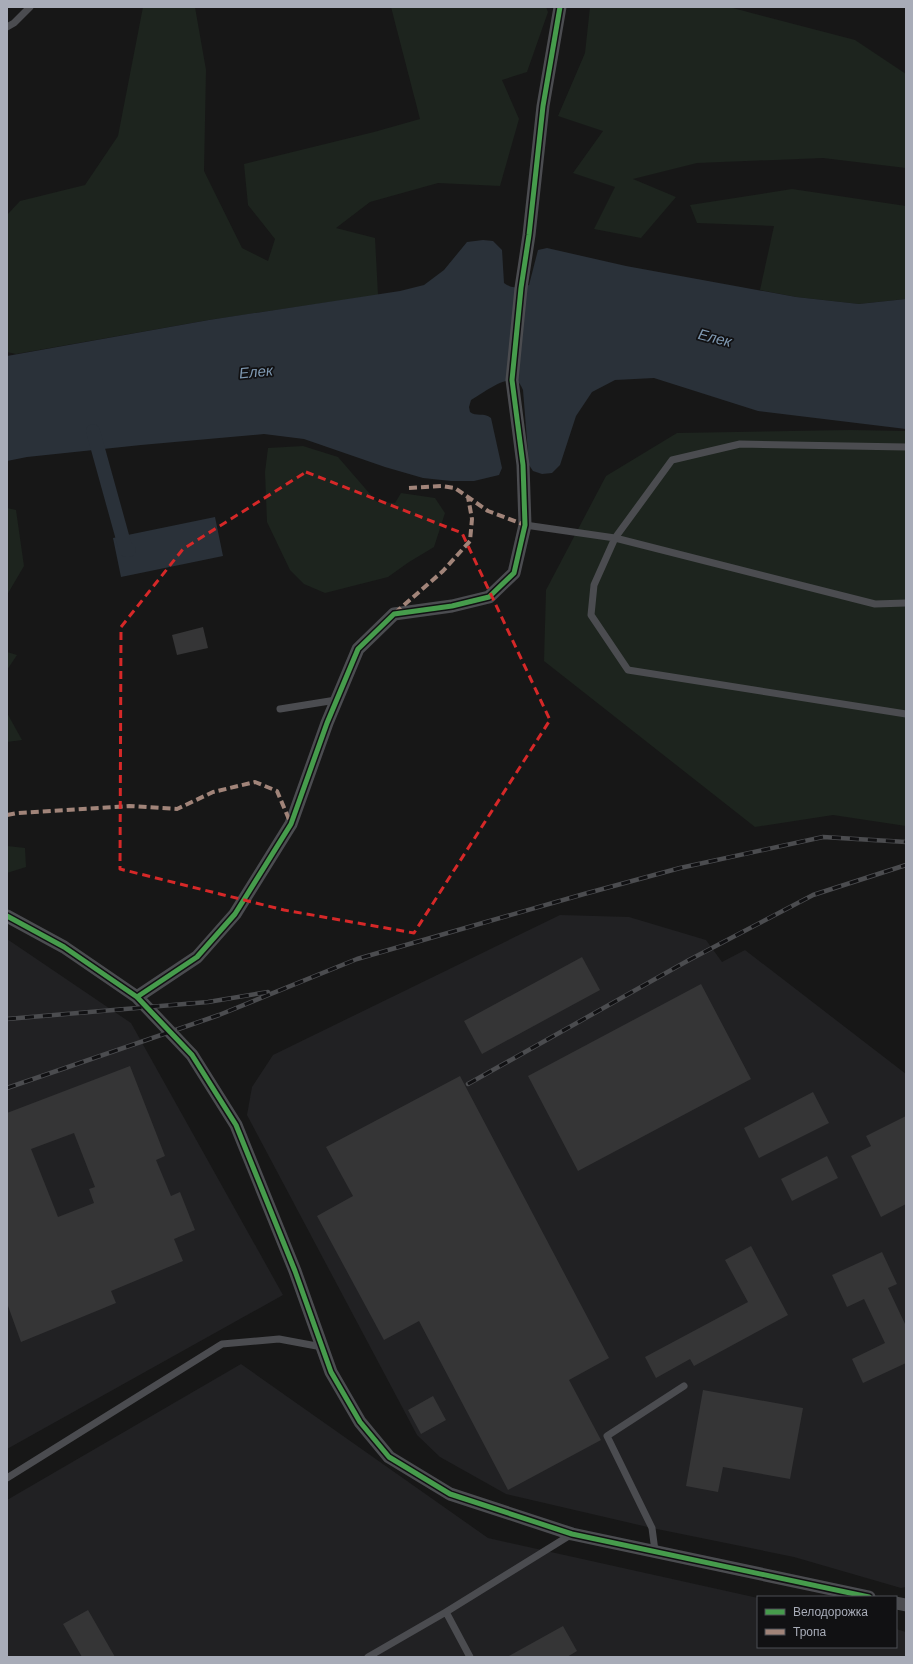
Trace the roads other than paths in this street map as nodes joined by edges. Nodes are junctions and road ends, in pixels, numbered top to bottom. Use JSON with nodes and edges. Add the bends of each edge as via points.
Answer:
{"nodes":[{"id":1,"x":30,"y":7,"type":"edge"},
{"id":2,"x":560,"y":7,"type":"edge"},
{"id":3,"x":7,"y":27,"type":"edge"},
{"id":4,"x":906,"y":447,"type":"edge"},
{"id":5,"x":525,"y":525,"type":"junction"},
{"id":6,"x":615,"y":538,"type":"junction"},
{"id":7,"x":906,"y":603,"type":"edge"},
{"id":8,"x":336,"y":700,"type":"junction"},
{"id":9,"x":280,"y":709,"type":"dead end"},
{"id":10,"x":906,"y":714,"type":"edge"},
{"id":11,"x":7,"y":916,"type":"edge"},
{"id":12,"x":137,"y":997,"type":"junction"},
{"id":13,"x":322,"y":1348,"type":"junction"},
{"id":14,"x":684,"y":1386,"type":"dead end"},
{"id":15,"x":7,"y":1478,"type":"edge"},
{"id":16,"x":572,"y":1534,"type":"junction"},
{"id":17,"x":655,"y":1551,"type":"junction"},
{"id":18,"x":864,"y":1596,"type":"edge"},
{"id":19,"x":446,"y":1612,"type":"junction"},
{"id":20,"x":368,"y":1657,"type":"edge"},
{"id":21,"x":470,"y":1657,"type":"edge"}],
"edges":[{"from":1,"to":3,"type":"lane"},
{"from":2,"to":5,"type":"street","via":[[543,106],[512,380],[523,465]]},
{"from":4,"to":6,"type":"lane","via":[[740,444],[672,460]]},
{"from":5,"to":6,"type":"lane"},
{"from":5,"to":8,"type":"street","via":[[514,573],[489,597],[452,606],[394,614],[358,649]]},
{"from":6,"to":7,"type":"lane","via":[[875,604]]},
{"from":6,"to":10,"type":"lane","via":[[594,585],[591,615],[628,670]]},
{"from":8,"to":9,"type":"lane"},
{"from":8,"to":12,"type":"street","via":[[291,824],[235,914],[197,957]]},
{"from":11,"to":12,"type":"street","via":[[64,947]]},
{"from":12,"to":13,"type":"street","via":[[192,1055],[236,1125],[295,1272]]},
{"from":13,"to":15,"type":"lane","via":[[279,1339],[222,1344]]},
{"from":13,"to":16,"type":"street","via":[[330,1372],[360,1422],[389,1457],[450,1494]]},
{"from":14,"to":17,"type":"lane","via":[[607,1436],[652,1528]]},
{"from":16,"to":17,"type":"street"},
{"from":16,"to":19,"type":"lane"},
{"from":17,"to":18,"type":"street"},
{"from":19,"to":20,"type":"lane"},
{"from":19,"to":21,"type":"lane"}]}
